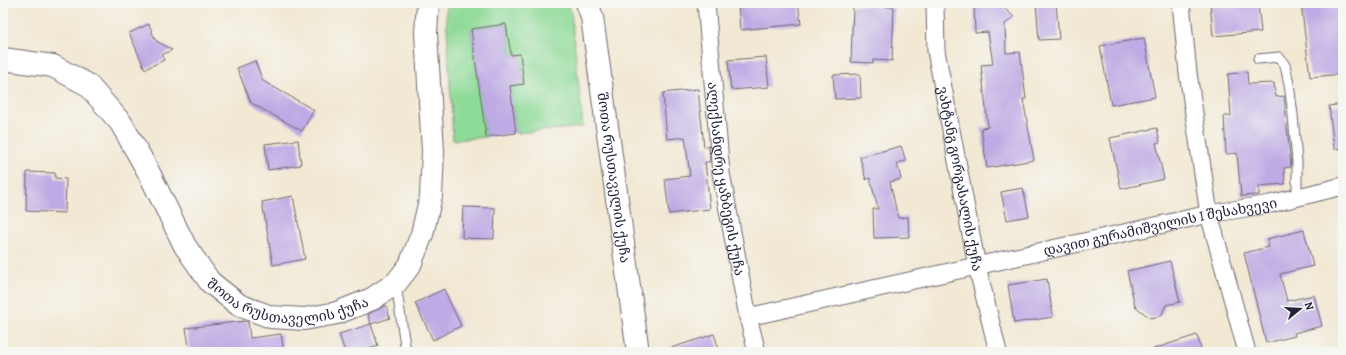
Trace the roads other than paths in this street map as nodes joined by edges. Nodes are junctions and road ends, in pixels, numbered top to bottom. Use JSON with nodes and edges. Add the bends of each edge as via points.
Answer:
{"nodes":[{"id":1,"x":428,"y":3,"type":"edge"},
{"id":2,"x":587,"y":3,"type":"edge"},
{"id":3,"x":706,"y":3,"type":"edge"},
{"id":4,"x":934,"y":3,"type":"edge"},
{"id":5,"x":1181,"y":3,"type":"edge"},
{"id":6,"x":3,"y":59,"type":"edge"},
{"id":7,"x":1258,"y":59,"type":"dead end"},
{"id":8,"x":1343,"y":186,"type":"edge"},
{"id":9,"x":1296,"y":197,"type":"junction"},
{"id":10,"x":1209,"y":214,"type":"junction"},
{"id":11,"x":977,"y":266,"type":"junction"},
{"id":12,"x":396,"y":283,"type":"junction"},
{"id":13,"x":748,"y":317,"type":"junction"},
{"id":14,"x":406,"y":352,"type":"edge"},
{"id":15,"x":638,"y":352,"type":"edge"},
{"id":16,"x":757,"y":352,"type":"edge"},
{"id":17,"x":998,"y":352,"type":"edge"},
{"id":18,"x":1247,"y":352,"type":"edge"}],
"edges":[{"from":1,"to":12,"type":"main road","name":"შოთა რუსთაველის ქუჩა","via":[[426,33],[433,151],[431,196],[422,234],[410,265]]},
{"from":2,"to":15,"type":"main road","name":"შოთა რუსთაველის ქუჩა","via":[[593,25]]},
{"from":3,"to":13,"type":"street","name":"ალექსანდრე ყაზბეგის ქუჩა","via":[[721,173]]},
{"from":4,"to":11,"type":"street","name":"ვახტანგ გორგასალის ქუჩა","via":[[936,51]]},
{"from":5,"to":10,"type":"street","via":[[1188,73]]},
{"from":6,"to":12,"type":"main road","name":"შოთა რუსთაველის ქუჩა","via":[[53,66],[88,85],[122,123],[185,246],[210,282],[239,305],[271,317],[304,319],[337,313],[372,299]]},
{"from":7,"to":9,"type":"lane","via":[[1279,57],[1285,65],[1297,161]]},
{"from":8,"to":9,"type":"street","name":"დავით გურამიშვილის I შესახვევი"},
{"from":9,"to":10,"type":"street","name":"დავით გურამიშვილის I შესახვევი"},
{"from":10,"to":11,"type":"street","name":"დავით გურამიშვილის I შესახვევი"},
{"from":10,"to":18,"type":"street"},
{"from":11,"to":13,"type":"street","name":"დავით გურამიშვილის I შესახვევი"},
{"from":11,"to":17,"type":"street","name":"ვახტანგ გორგასალის ქუჩა"},
{"from":12,"to":14,"type":"lane"},
{"from":13,"to":16,"type":"street","name":"ალექსანდრე ყაზბეგის ქუჩა"}]}
